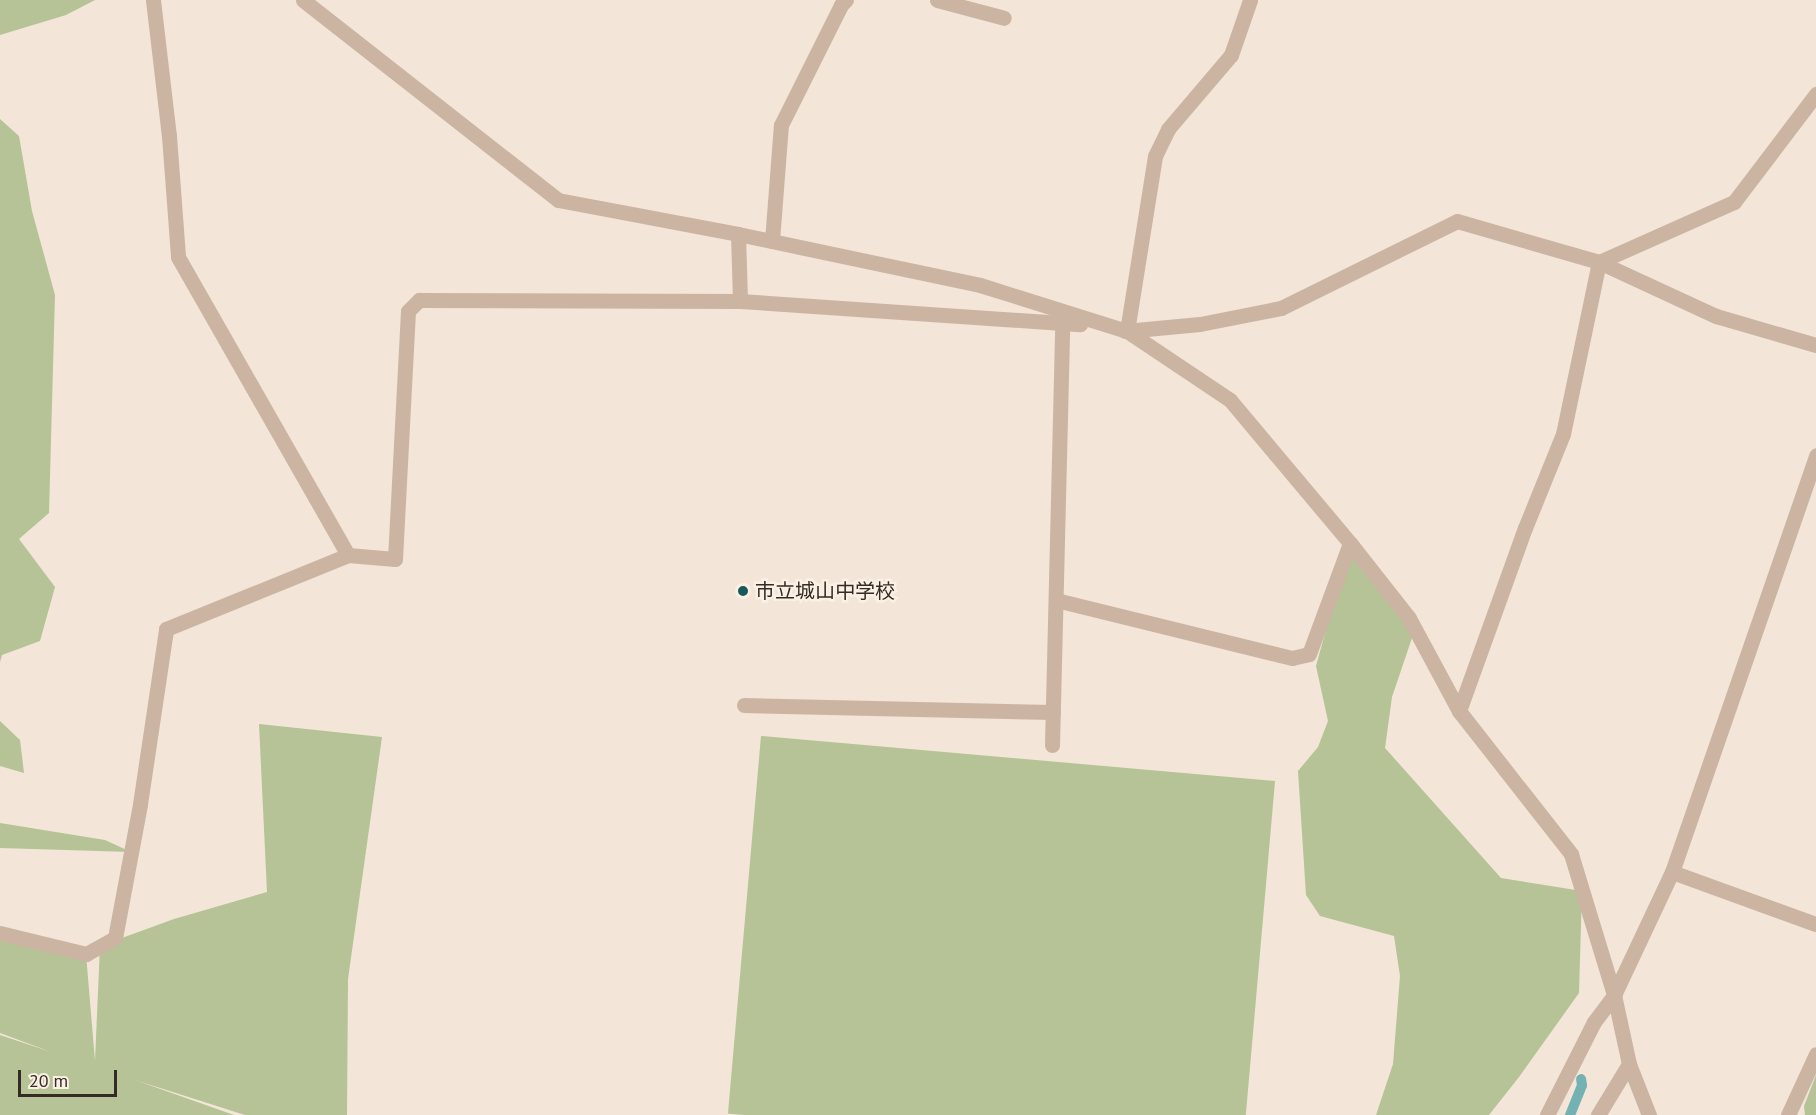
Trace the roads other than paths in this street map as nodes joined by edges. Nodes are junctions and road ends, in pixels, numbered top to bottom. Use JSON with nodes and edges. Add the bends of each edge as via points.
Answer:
{"nodes":[{"id":1,"x":153,"y":0,"type":"edge"},
{"id":2,"x":303,"y":0,"type":"edge"},
{"id":3,"x":846,"y":0,"type":"edge"},
{"id":4,"x":937,"y":0,"type":"edge"},
{"id":5,"x":1250,"y":0,"type":"edge"},
{"id":6,"x":1004,"y":18,"type":"dead end"},
{"id":7,"x":1816,"y":94,"type":"edge"},
{"id":8,"x":738,"y":234,"type":"junction"},
{"id":9,"x":772,"y":241,"type":"junction"},
{"id":10,"x":1599,"y":262,"type":"junction"},
{"id":11,"x":740,"y":301,"type":"junction"},
{"id":12,"x":1062,"y":322,"type":"junction"},
{"id":13,"x":1126,"y":331,"type":"junction"},
{"id":14,"x":1816,"y":345,"type":"edge"},
{"id":15,"x":1816,"y":455,"type":"edge"},
{"id":16,"x":1350,"y":543,"type":"junction"},
{"id":17,"x":348,"y":555,"type":"junction"},
{"id":18,"x":1056,"y":600,"type":"junction"},
{"id":19,"x":744,"y":705,"type":"dead end"},
{"id":20,"x":1053,"y":711,"type":"junction"},
{"id":21,"x":1459,"y":711,"type":"junction"},
{"id":22,"x":1052,"y":746,"type":"dead end"},
{"id":23,"x":1672,"y":872,"type":"junction"},
{"id":24,"x":1816,"y":924,"type":"edge"},
{"id":25,"x":0,"y":933,"type":"edge"},
{"id":26,"x":1614,"y":995,"type":"junction"},
{"id":27,"x":1816,"y":1054,"type":"edge"},
{"id":28,"x":1629,"y":1064,"type":"junction"},
{"id":29,"x":1547,"y":1115,"type":"edge"},
{"id":30,"x":1598,"y":1115,"type":"edge"},
{"id":31,"x":1649,"y":1115,"type":"edge"},
{"id":32,"x":1788,"y":1115,"type":"edge"}],
"edges":[{"from":1,"to":17,"type":"street","via":[[178,257]]},
{"from":2,"to":8,"type":"street","via":[[558,200]]},
{"from":3,"to":9,"type":"street","via":[[781,125]]},
{"from":4,"to":6,"type":"street"},
{"from":5,"to":13,"type":"street","via":[[1231,55],[1168,129],[1155,156]]},
{"from":7,"to":10,"type":"street","via":[[1734,202]]},
{"from":8,"to":9,"type":"street"},
{"from":8,"to":11,"type":"street"},
{"from":9,"to":13,"type":"street","via":[[980,285]]},
{"from":10,"to":13,"type":"street","via":[[1457,221],[1281,308],[1200,324]]},
{"from":10,"to":14,"type":"street","via":[[1716,316]]},
{"from":10,"to":21,"type":"street","via":[[1563,434]]},
{"from":11,"to":12,"type":"street"},
{"from":11,"to":17,"type":"street","via":[[419,300],[408,311],[395,559]]},
{"from":12,"to":13,"type":"street"},
{"from":12,"to":18,"type":"street"},
{"from":13,"to":16,"type":"street","via":[[1230,400]]},
{"from":15,"to":23,"type":"street"},
{"from":16,"to":18,"type":"street","via":[[1310,654],[1292,658]]},
{"from":16,"to":21,"type":"street","via":[[1409,618]]},
{"from":17,"to":25,"type":"street","via":[[166,629],[115,938],[86,954]]},
{"from":18,"to":20,"type":"street"},
{"from":19,"to":20,"type":"street"},
{"from":20,"to":22,"type":"street"},
{"from":21,"to":26,"type":"street","via":[[1571,854]]},
{"from":23,"to":24,"type":"street"},
{"from":23,"to":26,"type":"street"},
{"from":26,"to":28,"type":"street"},
{"from":26,"to":29,"type":"street","via":[[1593,1022]]},
{"from":27,"to":32,"type":"street"},
{"from":28,"to":30,"type":"street"},
{"from":28,"to":31,"type":"street"}]}
